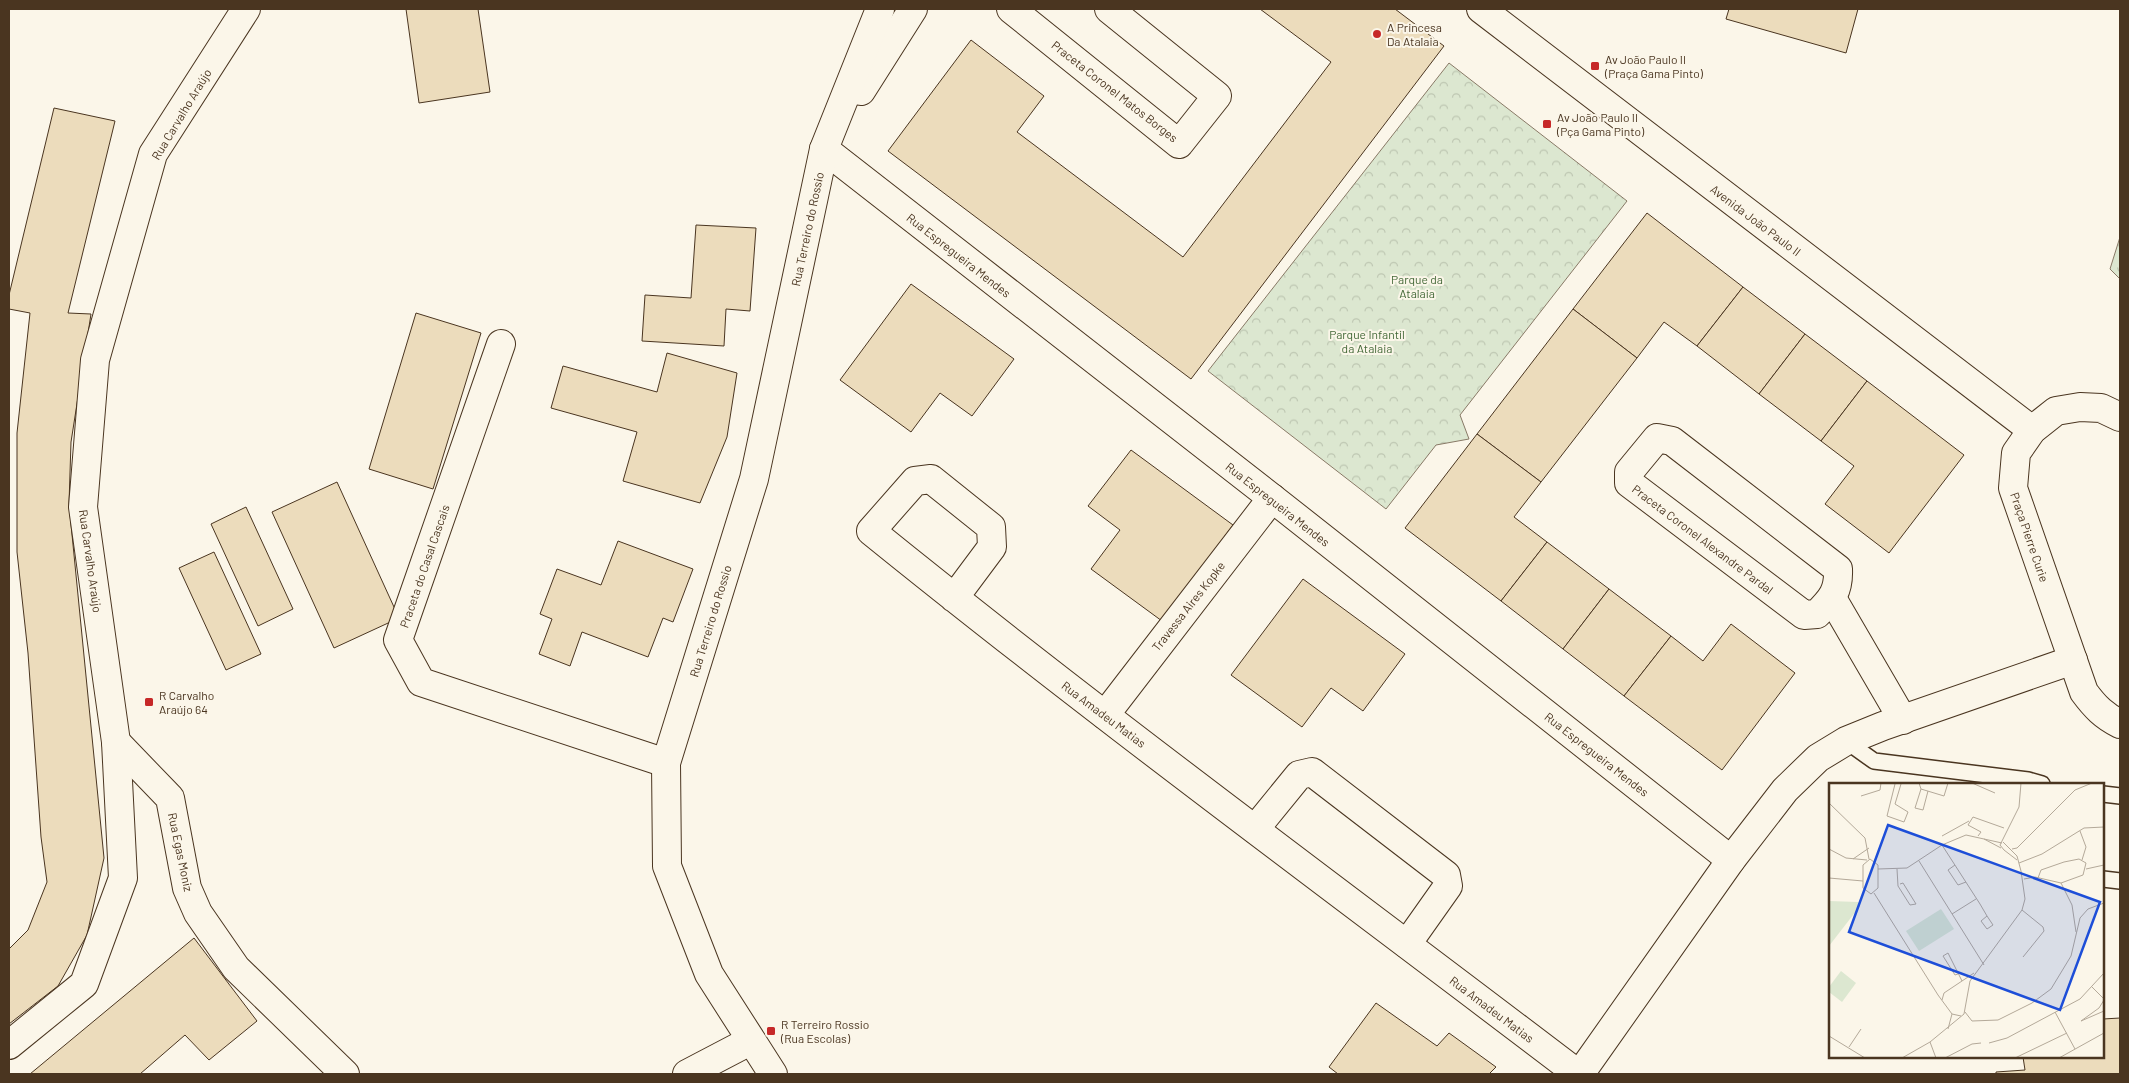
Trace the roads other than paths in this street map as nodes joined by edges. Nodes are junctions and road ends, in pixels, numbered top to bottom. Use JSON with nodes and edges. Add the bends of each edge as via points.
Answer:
{"nodes":[{"id":1,"x":246,"y":9,"type":"edge"},
{"id":2,"x":880,"y":9,"type":"edge"},
{"id":3,"x":913,"y":9,"type":"edge"},
{"id":4,"x":1011,"y":9,"type":"edge"},
{"id":5,"x":1109,"y":9,"type":"edge"},
{"id":6,"x":1481,"y":9,"type":"edge"},
{"id":7,"x":824,"y":149,"type":"junction"},
{"id":8,"x":501,"y":344,"type":"dead end"},
{"id":9,"x":2120,"y":418,"type":"edge"},
{"id":10,"x":2032,"y":430,"type":"junction"},
{"id":11,"x":1272,"y":498,"type":"junction"},
{"id":12,"x":954,"y":598,"type":"junction"},
{"id":13,"x":1832,"y":598,"type":"junction"},
{"id":14,"x":2072,"y":660,"type":"junction"},
{"id":15,"x":1105,"y":715,"type":"junction"},
{"id":16,"x":1903,"y":720,"type":"junction"},
{"id":17,"x":2120,"y":724,"type":"edge"},
{"id":18,"x":1846,"y":741,"type":"junction"},
{"id":19,"x":116,"y":742,"type":"junction"},
{"id":20,"x":666,"y":763,"type":"junction"},
{"id":21,"x":2038,"y":783,"type":"edge"},
{"id":22,"x":2104,"y":794,"type":"edge"},
{"id":23,"x":2120,"y":796,"type":"edge"},
{"id":24,"x":1255,"y":829,"type":"junction"},
{"id":25,"x":1731,"y":860,"type":"junction"},
{"id":26,"x":2104,"y":879,"type":"edge"},
{"id":27,"x":2120,"y":881,"type":"edge"},
{"id":28,"x":1407,"y":944,"type":"junction"},
{"id":29,"x":750,"y":1041,"type":"junction"},
{"id":30,"x":9,"y":1045,"type":"edge"},
{"id":31,"x":345,"y":1074,"type":"edge"},
{"id":32,"x":687,"y":1074,"type":"edge"},
{"id":33,"x":773,"y":1074,"type":"edge"},
{"id":34,"x":1579,"y":1074,"type":"edge"}],
"edges":[{"from":1,"to":19,"type":"street","name":"Rua Carvalho Araújo","via":[[153,154],[95,360],[83,507]]},
{"from":2,"to":7,"type":"street","name":"Rua Terreiro do Rossio"},
{"from":3,"to":7,"type":"street","name":"Rua Terreiro do Rossio"},
{"from":4,"to":5,"type":"street","name":"Praceta Coronel Matos Borges","via":[[1179,144],[1217,96]]},
{"from":6,"to":10,"type":"street","name":"Avenida João Paulo II"},
{"from":7,"to":11,"type":"street","name":"Rua Espregueira Mendes"},
{"from":7,"to":20,"type":"street","name":"Rua Terreiro do Rossio","via":[[754,479]]},
{"from":8,"to":20,"type":"street","name":"Praceta do Casal Cascais","via":[[398,640],[421,682]]},
{"from":9,"to":10,"type":"street","name":"Praça Pierre Curie","via":[[2101,408],[2080,407],[2056,411]]},
{"from":10,"to":14,"type":"street","name":"Praça Pierre Curie","via":[[2016,453],[2012,488]]},
{"from":11,"to":15,"type":"street","name":"Travessa Aires Kopke"},
{"from":11,"to":25,"type":"street","name":"Rua Espregueira Mendes"},
{"from":12,"to":12,"type":"street","name":"Rua Amadeu Matias","via":[[871,531],[915,481],[930,479],[991,526],[992,547]]},
{"from":12,"to":15,"type":"street","name":"Rua Amadeu Matias"},
{"from":13,"to":13,"type":"street","name":"Praceta Coronel Alexandre Pardal","via":[[1817,614],[1804,615],[1629,483],[1629,472],[1657,438],[1672,441],[1838,569],[1838,582]]},
{"from":13,"to":16,"type":"street"},
{"from":14,"to":16,"type":"street"},
{"from":14,"to":17,"type":"street","name":"Praça Pierre Curie","via":[[2084,692],[2094,706]]},
{"from":15,"to":24,"type":"street","name":"Rua Amadeu Matias"},
{"from":16,"to":18,"type":"street"},
{"from":18,"to":21,"type":"lane","via":[[1874,761]]},
{"from":18,"to":25,"type":"street","via":[[1818,758],[1785,790]]},
{"from":19,"to":30,"type":"street","name":"Rua Carvalho Araújo","via":[[123,878],[84,984]]},
{"from":19,"to":31,"type":"street","name":"Rua Egas Moniz","via":[[170,798],[187,888],[203,921],[236,968]]},
{"from":20,"to":29,"type":"street","name":"Rua Terreiro do Rossio","via":[[667,866],[709,974]]},
{"from":22,"to":23,"type":"lane"},
{"from":24,"to":28,"type":"street","name":"Rua Amadeu Matias"},
{"from":24,"to":28,"type":"street","via":[[1299,775],[1312,772],[1446,875],[1448,886]]},
{"from":25,"to":34,"type":"street"},
{"from":26,"to":27,"type":"lane"},
{"from":28,"to":34,"type":"street","name":"Rua Amadeu Matias"},
{"from":29,"to":32,"type":"street"},
{"from":29,"to":33,"type":"street","name":"Rua Terreiro do Rossio"}]}
